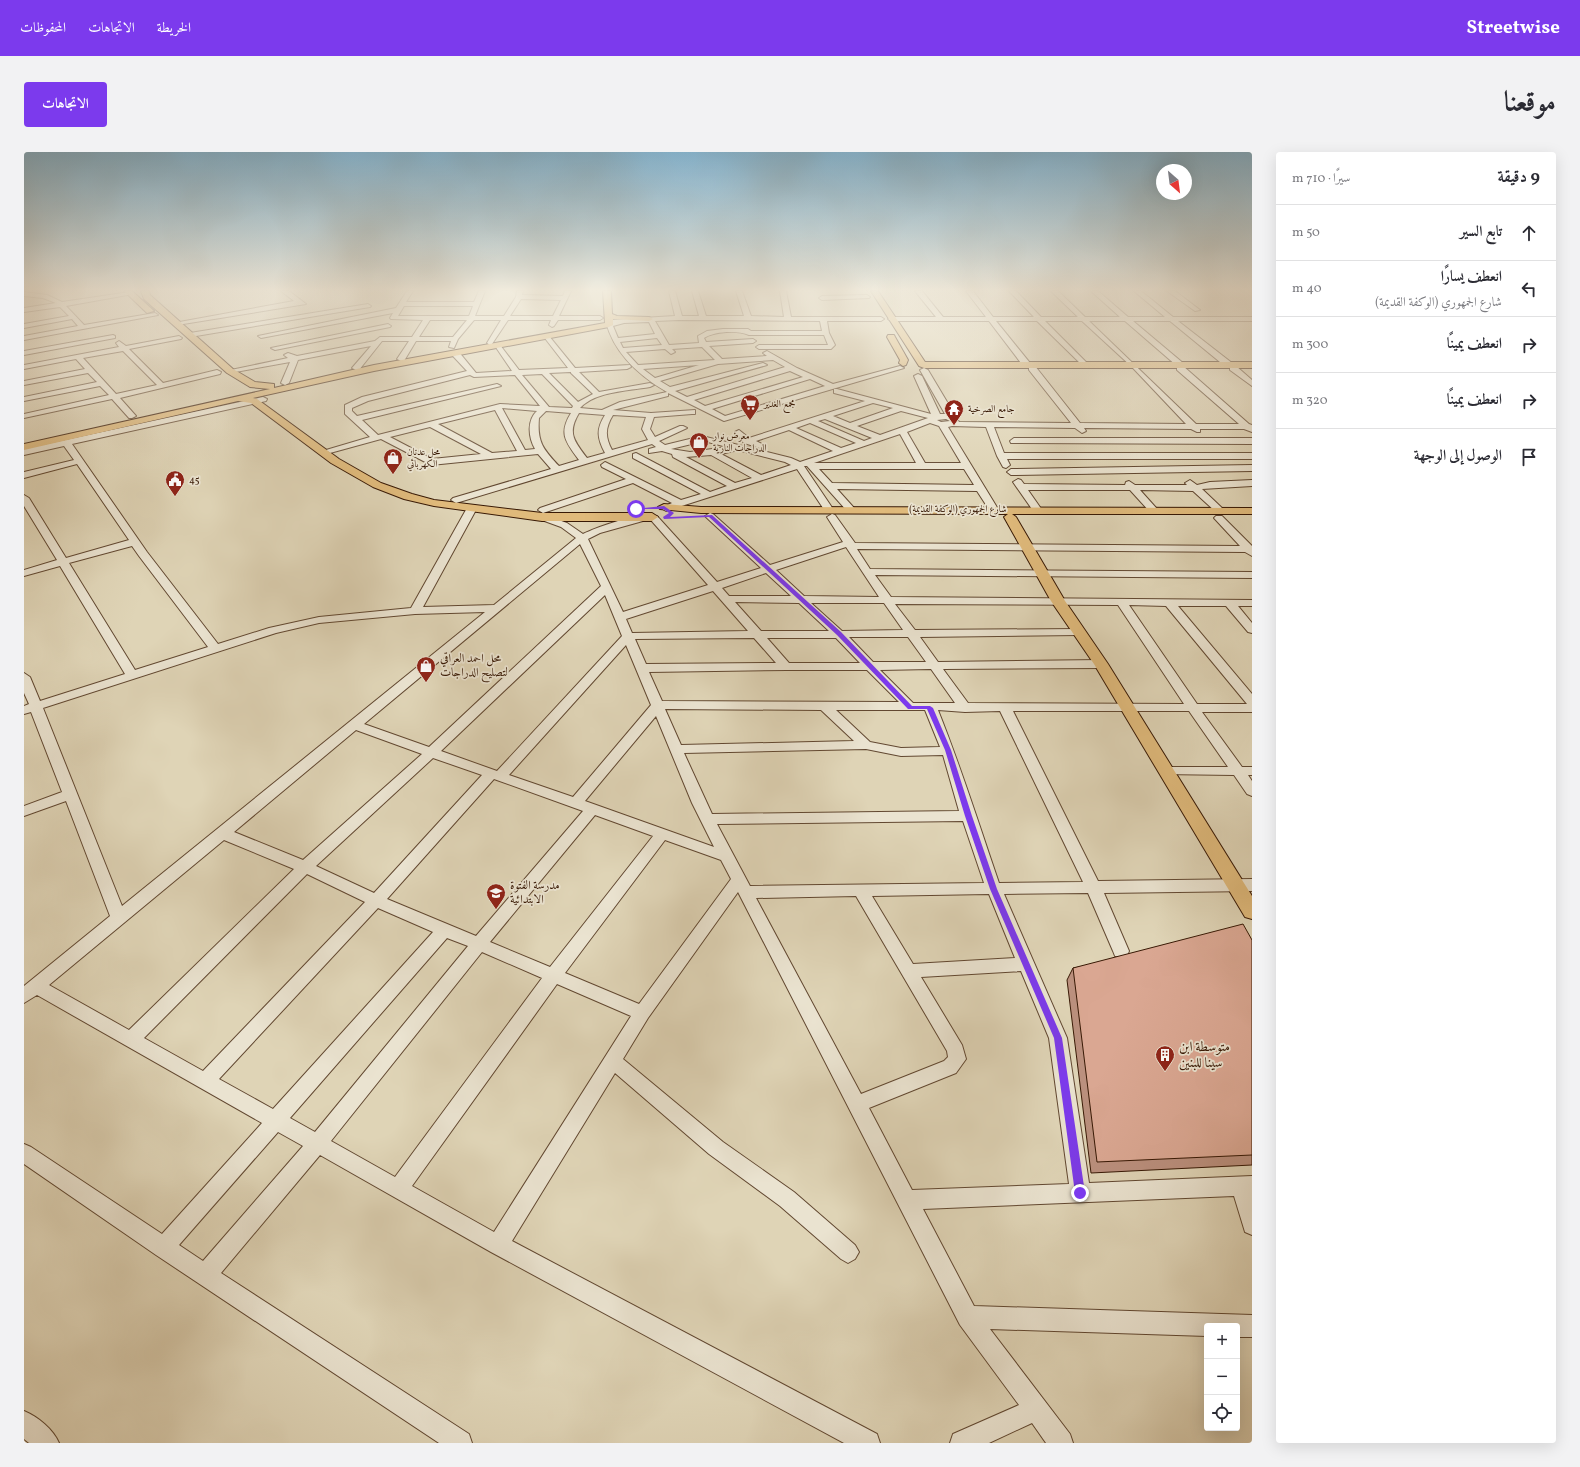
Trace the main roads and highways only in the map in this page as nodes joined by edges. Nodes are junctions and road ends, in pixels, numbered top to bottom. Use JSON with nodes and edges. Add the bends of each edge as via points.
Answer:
{"nodes":[{"id":1,"x":208,"y":351,"type":"edge"},
{"id":2,"x":457,"y":351,"type":"edge"},
{"id":3,"x":900,"y":351,"type":"edge"},
{"id":4,"x":904,"y":351,"type":"edge"},
{"id":5,"x":453,"y":352,"type":"junction"},
{"id":6,"x":206,"y":362,"type":"dead end"},
{"id":7,"x":1252,"y":365,"type":"edge"},
{"id":8,"x":1030,"y":366,"type":"junction"},
{"id":9,"x":1134,"y":367,"type":"junction"},
{"id":10,"x":1231,"y":367,"type":"junction"},
{"id":11,"x":916,"y":368,"type":"junction"},
{"id":12,"x":1252,"y":368,"type":"edge"},
{"id":13,"x":224,"y":378,"type":"dead end"},
{"id":14,"x":290,"y":384,"type":"junction"},
{"id":15,"x":265,"y":394,"type":"junction"},
{"id":16,"x":235,"y":395,"type":"junction"},
{"id":17,"x":220,"y":400,"type":"junction"},
{"id":18,"x":24,"y":440,"type":"edge"},
{"id":19,"x":24,"y":447,"type":"edge"},
{"id":20,"x":472,"y":505,"type":"junction"},
{"id":21,"x":1252,"y":510,"type":"edge"},
{"id":22,"x":657,"y":513,"type":"junction"},
{"id":23,"x":830,"y":513,"type":"junction"},
{"id":24,"x":974,"y":513,"type":"junction"},
{"id":25,"x":1057,"y":514,"type":"junction"},
{"id":26,"x":1219,"y":514,"type":"junction"},
{"id":27,"x":1010,"y":517,"type":"junction"},
{"id":28,"x":1252,"y":518,"type":"edge"},
{"id":29,"x":1252,"y":912,"type":"edge"}],
"edges":[{"from":1,"to":15,"type":"main road","via":[[230,371]]},
{"from":2,"to":5,"type":"main road"},
{"from":3,"to":11,"type":"main road","via":[[904,360]]},
{"from":4,"to":11,"type":"main road"},
{"from":5,"to":14,"type":"main road"},
{"from":5,"to":14,"type":"main road","via":[[401,358]]},
{"from":6,"to":13,"type":"main road"},
{"from":7,"to":10,"type":"main road"},
{"from":8,"to":9,"type":"main road"},
{"from":8,"to":9,"type":"main road"},
{"from":8,"to":11,"type":"main road"},
{"from":9,"to":10,"type":"main road"},
{"from":10,"to":12,"type":"main road"},
{"from":14,"to":15,"type":"main road"},
{"from":15,"to":16,"type":"main road"},
{"from":15,"to":16,"type":"main road"},
{"from":15,"to":20,"type":"main road","via":[[330,450],[399,487]]},
{"from":15,"to":20,"type":"main road","via":[[319,450],[377,485],[421,500]]},
{"from":16,"to":17,"type":"main road"},
{"from":17,"to":18,"type":"main road"},
{"from":17,"to":19,"type":"main road"},
{"from":20,"to":22,"type":"main road","via":[[542,514]]},
{"from":21,"to":26,"type":"main road","name":"شارع الجمهوري (الوكفة القديمة)"},
{"from":22,"to":23,"type":"main road","name":"شارع الجمهوري (الوكفة القديمة)","via":[[710,516]]},
{"from":22,"to":23,"type":"main road","name":"شارع الجمهوري (الوكفة القديمة)","via":[[701,510]]},
{"from":23,"to":24,"type":"main road","name":"شارع الجمهوري (الوكفة القديمة)"},
{"from":23,"to":24,"type":"main road","name":"شارع الجمهوري (الوكفة القديمة)","via":[[850,509]]},
{"from":24,"to":25,"type":"main road","name":"شارع الجمهوري (الوكفة القديمة)","via":[[993,509],[1037,510]]},
{"from":24,"to":27,"type":"main road","name":"شارع الجمهوري (الوكفة القديمة)"},
{"from":25,"to":26,"type":"main road","name":"شارع الجمهوري (الوكفة القديمة)"},
{"from":25,"to":26,"type":"main road","name":"شارع الجمهوري (الوكفة القديمة)","via":[[1153,510]]},
{"from":25,"to":27,"type":"main road","name":"شارع الجمهوري (الوكفة القديمة)"},
{"from":26,"to":28,"type":"main road","name":"شارع الجمهوري (الوكفة القديمة)"},
{"from":27,"to":29,"type":"main road","via":[[1058,601],[1101,664]]}]}
